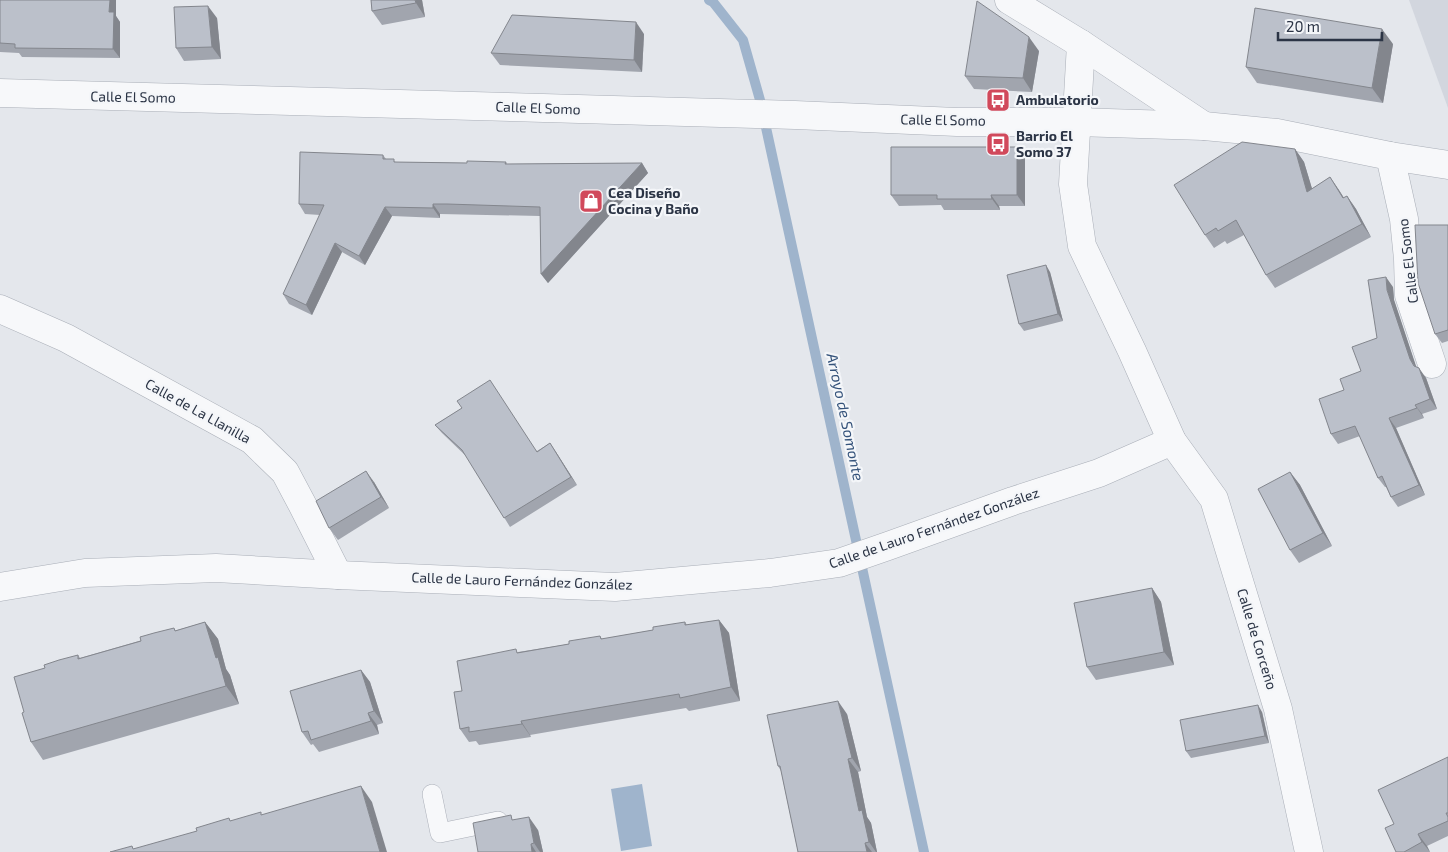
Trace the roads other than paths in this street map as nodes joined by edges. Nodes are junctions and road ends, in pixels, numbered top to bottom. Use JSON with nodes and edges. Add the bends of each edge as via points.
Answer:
{"nodes":[{"id":1,"x":1009,"y":0,"type":"edge"},
{"id":2,"x":1081,"y":44,"type":"junction"},
{"id":3,"x":0,"y":93,"type":"edge"},
{"id":4,"x":1076,"y":122,"type":"junction"},
{"id":5,"x":1204,"y":126,"type":"junction"},
{"id":6,"x":1390,"y":156,"type":"junction"},
{"id":7,"x":1448,"y":165,"type":"edge"},
{"id":8,"x":0,"y":310,"type":"edge"},
{"id":9,"x":1432,"y":364,"type":"dead end"},
{"id":10,"x":1172,"y":440,"type":"junction"},
{"id":11,"x":338,"y":575,"type":"junction"},
{"id":12,"x":0,"y":587,"type":"edge"},
{"id":13,"x":432,"y":794,"type":"dead end"},
{"id":14,"x":508,"y":818,"type":"edge"},
{"id":15,"x":1309,"y":852,"type":"edge"}],
"edges":[{"from":1,"to":2,"type":"street"},
{"from":2,"to":4,"type":"street"},
{"from":2,"to":5,"type":"street"},
{"from":3,"to":4,"type":"street","name":"Calle El Somo","via":[[957,122]]},
{"from":4,"to":5,"type":"street","name":"Calle El Somo"},
{"from":4,"to":10,"type":"street","via":[[1073,184],[1082,246]]},
{"from":5,"to":6,"type":"street","name":"Calle El Somo","via":[[1277,133]]},
{"from":6,"to":7,"type":"street","name":"Calle El Somo"},
{"from":6,"to":9,"type":"street","name":"Calle El Somo","via":[[1404,219],[1409,296]]},
{"from":8,"to":11,"type":"street","name":"Calle de La Llanilla","via":[[66,338],[252,440],[284,472]]},
{"from":10,"to":11,"type":"street","name":"Calle de Lauro Fernández González","via":[[1099,472],[839,563],[770,573],[615,587]]},
{"from":10,"to":15,"type":"street","name":"Calle de Corceño","via":[[1214,499],[1278,708]]},
{"from":11,"to":12,"type":"street","name":"Calle de Lauro Fernández González","via":[[216,568],[85,573]]},
{"from":13,"to":14,"type":"lane","via":[[440,833]]}]}
